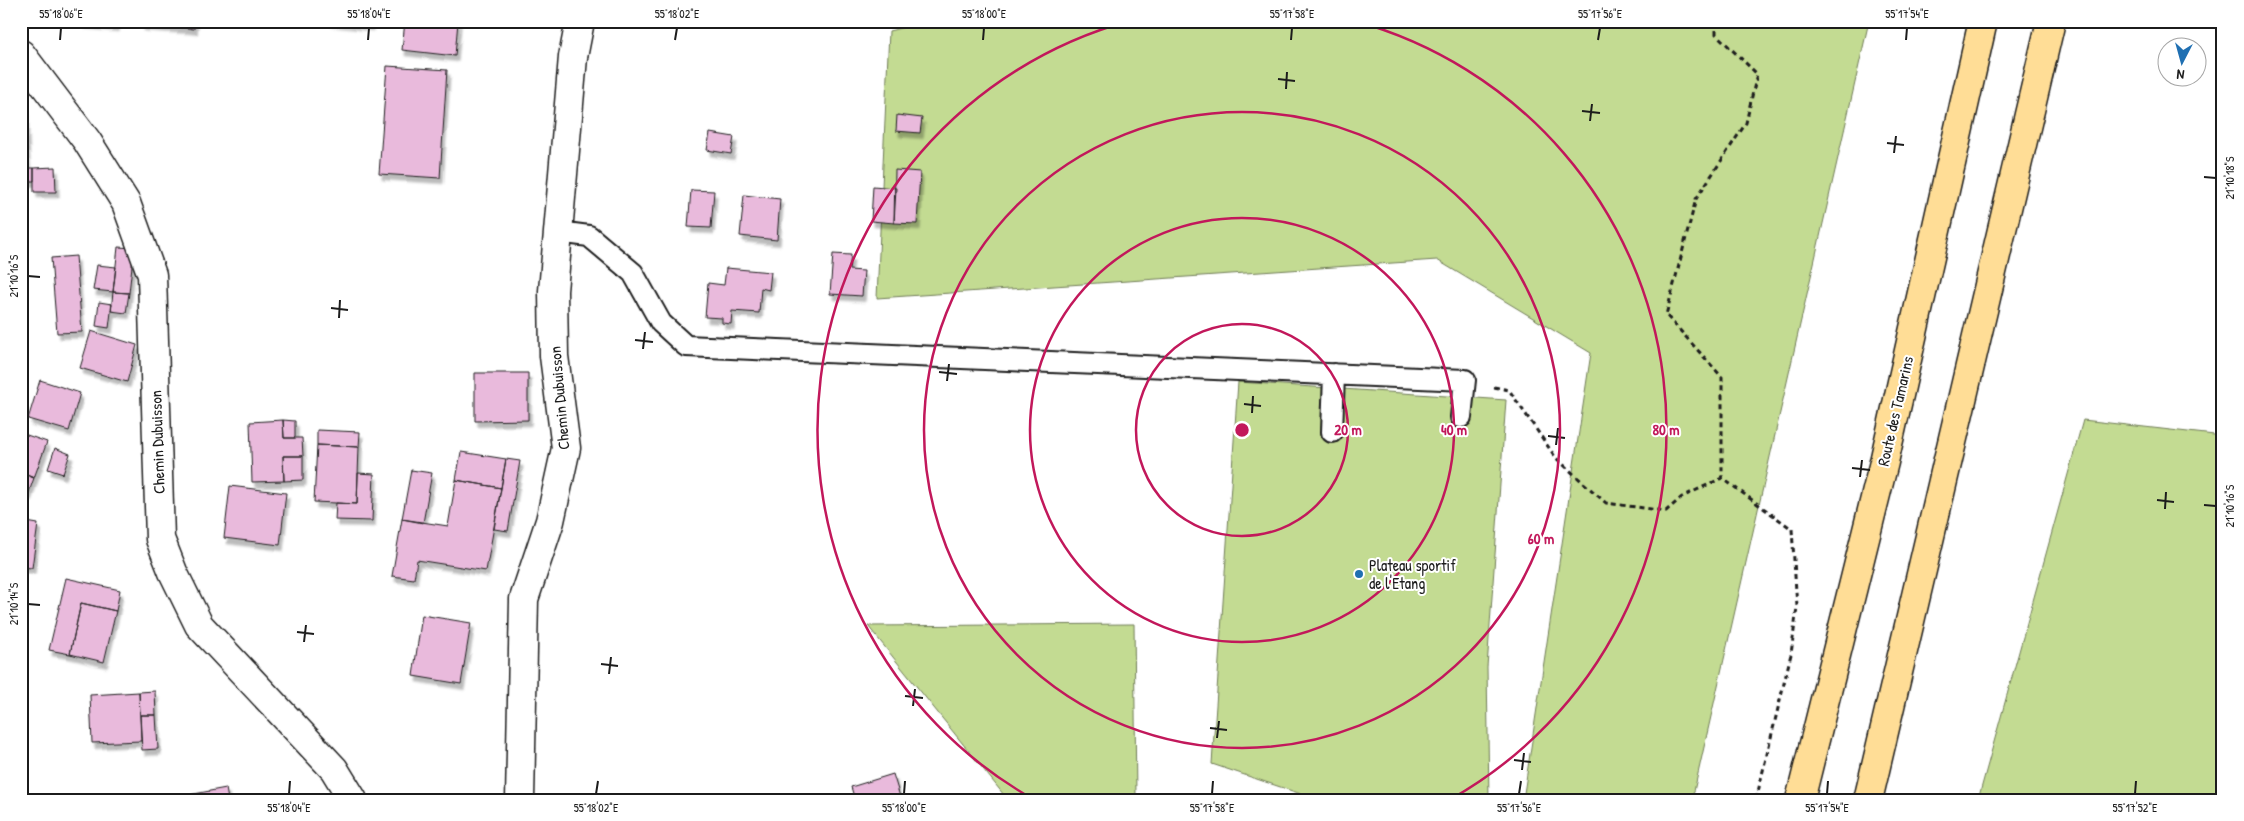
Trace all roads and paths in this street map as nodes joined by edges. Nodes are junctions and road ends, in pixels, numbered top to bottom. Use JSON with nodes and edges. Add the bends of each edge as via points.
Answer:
{"nodes":[{"id":1,"x":580,"y":21,"type":"edge"},
{"id":2,"x":1716,"y":21,"type":"edge"},
{"id":3,"x":1983,"y":21,"type":"edge"},
{"id":4,"x":2051,"y":21,"type":"edge"},
{"id":5,"x":21,"y":54,"type":"edge"},
{"id":6,"x":558,"y":232,"type":"junction"},
{"id":7,"x":1334,"y":374,"type":"junction"},
{"id":8,"x":1465,"y":380,"type":"junction"},
{"id":9,"x":1461,"y":417,"type":"dead end"},
{"id":10,"x":1332,"y":432,"type":"dead end"},
{"id":11,"x":1722,"y":478,"type":"junction"},
{"id":12,"x":353,"y":800,"type":"edge"},
{"id":13,"x":520,"y":800,"type":"edge"},
{"id":14,"x":1756,"y":800,"type":"edge"},
{"id":15,"x":1800,"y":800,"type":"edge"},
{"id":16,"x":1868,"y":800,"type":"edge"}],
"edges":[{"from":1,"to":6,"type":"main road","name":"Chemin Dubuisson","via":[[573,57]]},
{"from":2,"to":11,"type":"path","via":[[1716,34],[1757,74],[1746,123],[1696,199],[1666,316],[1722,377]]},
{"from":3,"to":15,"type":"highway","name":"Route des Tamarins","via":[[1884,462]]},
{"from":4,"to":16,"type":"highway"},
{"from":5,"to":12,"type":"main road","name":"Chemin Dubuisson","via":[[87,141],[126,203],[152,275],[160,539],[173,572],[199,625],[334,770]]},
{"from":6,"to":7,"type":"lane","via":[[589,236],[633,273],[661,323],[686,346]]},
{"from":6,"to":13,"type":"main road","name":"Chemin Dubuisson","via":[[553,291],[554,356],[566,448],[550,520],[524,599]]},
{"from":7,"to":8,"type":"lane"},
{"from":7,"to":10,"type":"lane"},
{"from":8,"to":9,"type":"lane"},
{"from":8,"to":11,"type":"path","via":[[1509,390],[1556,458],[1606,503],[1666,512],[1682,497]]},
{"from":11,"to":14,"type":"path","via":[[1792,529],[1797,607],[1791,654]]}]}
